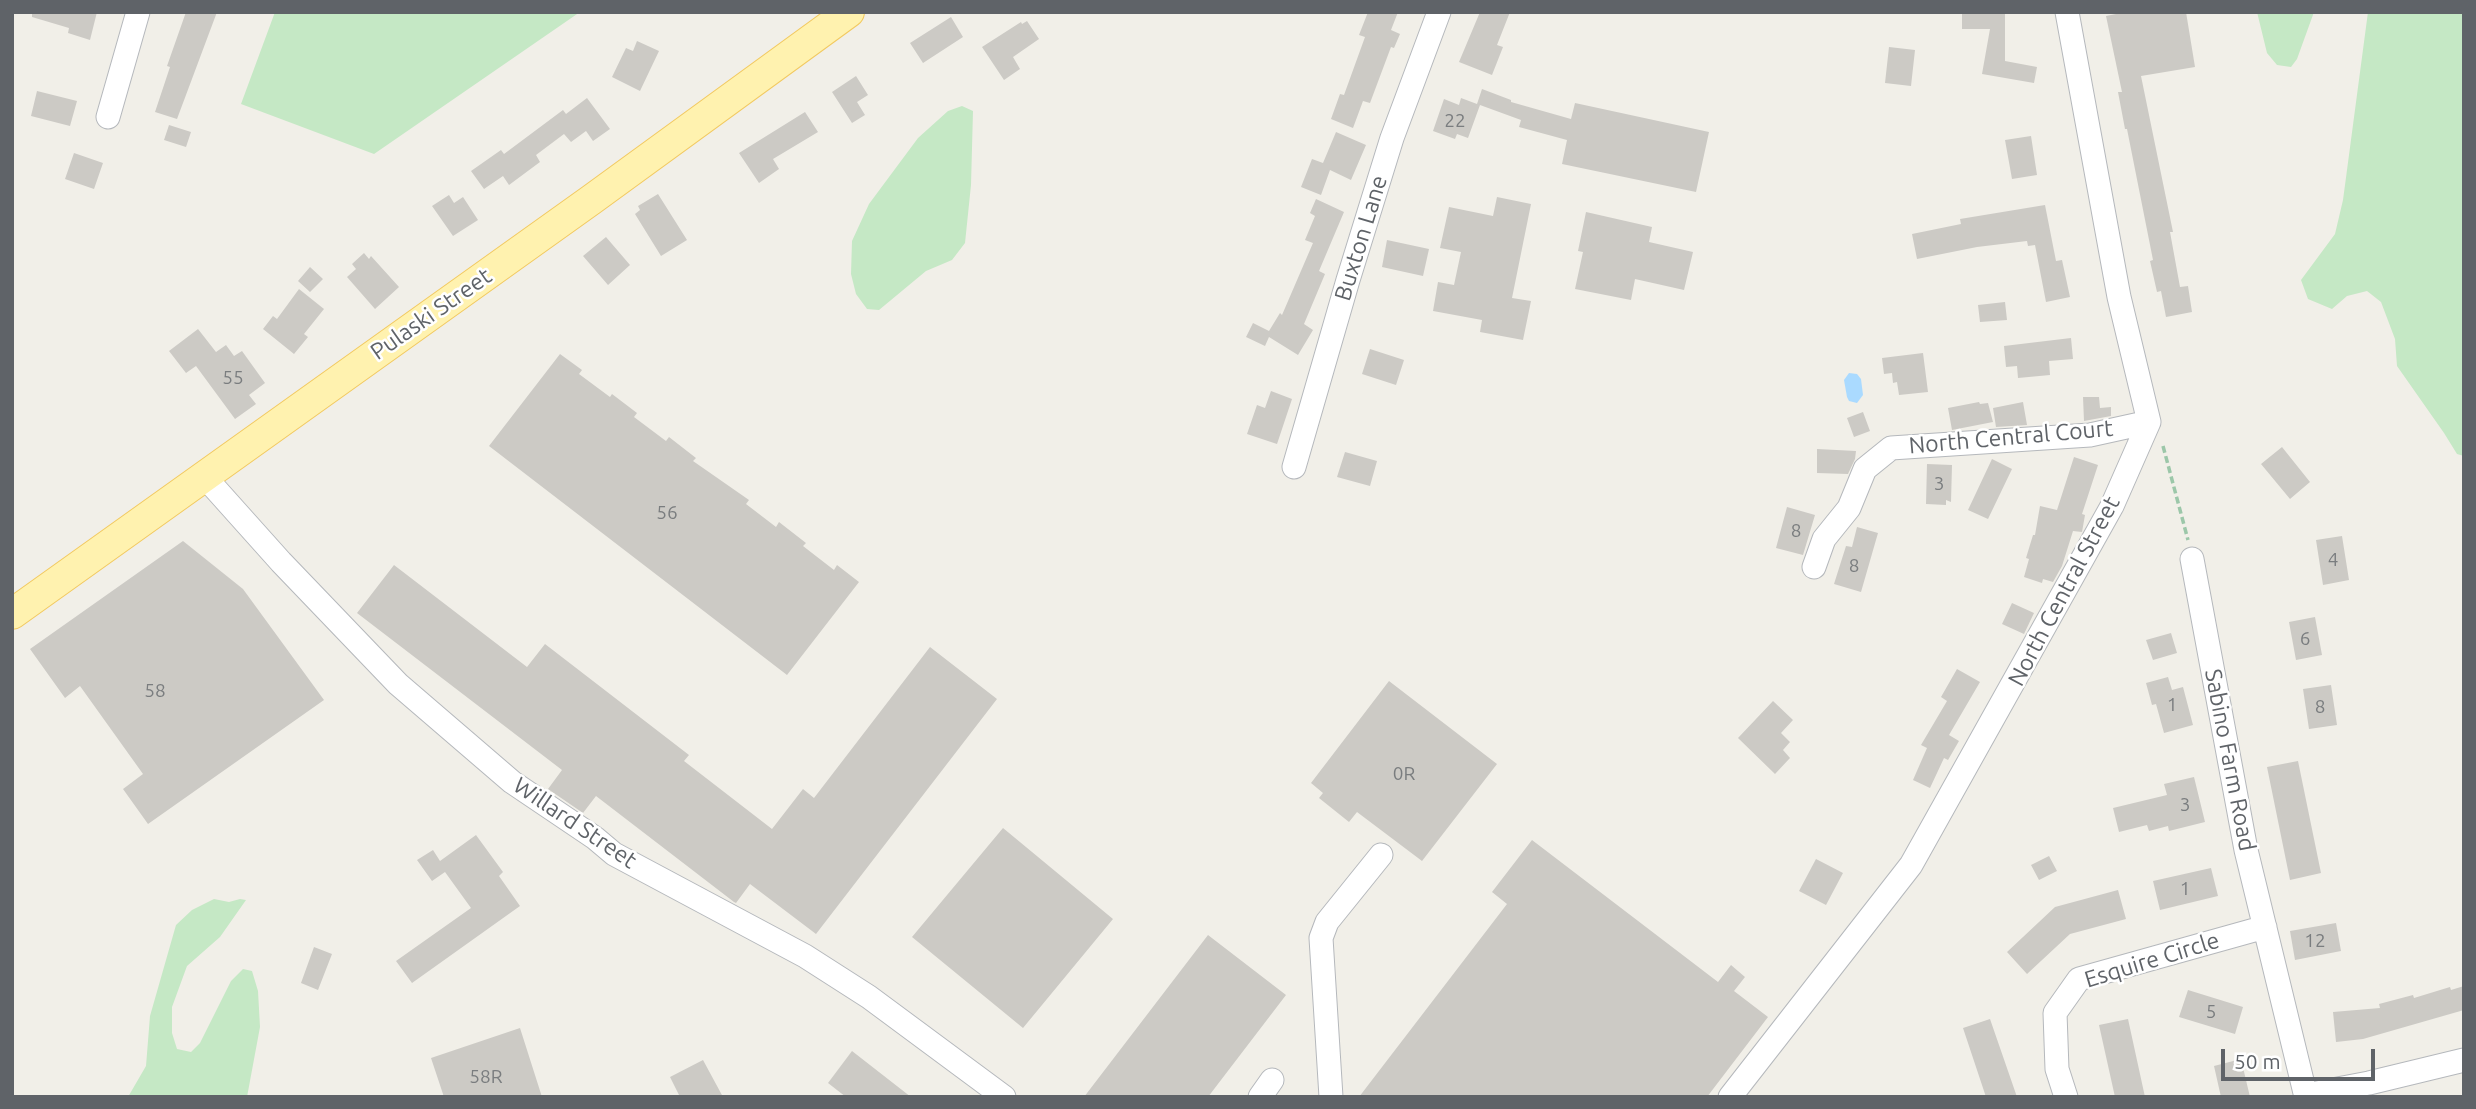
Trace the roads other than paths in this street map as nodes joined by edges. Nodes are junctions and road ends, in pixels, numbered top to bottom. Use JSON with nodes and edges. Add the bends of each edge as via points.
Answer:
{"nodes":[{"id":1,"x":138,"y":12,"type":"edge"},
{"id":2,"x":849,"y":12,"type":"edge"},
{"id":3,"x":1439,"y":12,"type":"edge"},
{"id":4,"x":2067,"y":12,"type":"edge"},
{"id":5,"x":107,"y":117,"type":"dead end"},
{"id":6,"x":2154,"y":428,"type":"junction"},
{"id":7,"x":1294,"y":467,"type":"dead end"},
{"id":8,"x":204,"y":476,"type":"junction"},
{"id":9,"x":2192,"y":559,"type":"road end"},
{"id":10,"x":1814,"y":567,"type":"dead end"},
{"id":11,"x":12,"y":614,"type":"edge"},
{"id":12,"x":1381,"y":855,"type":"dead end"},
{"id":13,"x":2265,"y":927,"type":"junction"},
{"id":14,"x":2464,"y":1060,"type":"edge"},
{"id":15,"x":2306,"y":1096,"type":"edge"},
{"id":16,"x":1004,"y":1097,"type":"edge"},
{"id":17,"x":1331,"y":1097,"type":"edge"},
{"id":18,"x":1730,"y":1097,"type":"edge"},
{"id":19,"x":2066,"y":1097,"type":"edge"}],
"edges":[{"from":1,"to":5,"type":"street"},
{"from":2,"to":8,"type":"main road","name":"Pulaski Street"},
{"from":3,"to":7,"type":"street","name":"Buxton Lane","via":[[1392,138]]},
{"from":4,"to":6,"type":"street","via":[[2119,297]]},
{"from":6,"to":10,"type":"street","name":"North Central Court","via":[[1891,448],[1866,469],[1849,508],[1824,539]]},
{"from":6,"to":18,"type":"street","name":"North Central Street","via":[[1911,865]]},
{"from":8,"to":11,"type":"main road","name":"Pulaski Street"},
{"from":8,"to":16,"type":"street","name":"Willard Street","via":[[398,684],[512,782],[614,854],[837,976]]},
{"from":9,"to":13,"type":"street","name":"Sabino Farm Road","via":[[2246,850]]},
{"from":12,"to":17,"type":"street","via":[[1327,922],[1321,938]]},
{"from":13,"to":15,"type":"street","name":"Sabino Farm Road"},
{"from":13,"to":19,"type":"street","name":"Esquire Circle","via":[[2079,979],[2055,1013],[2057,1069]]},
{"from":14,"to":15,"type":"street"}]}
